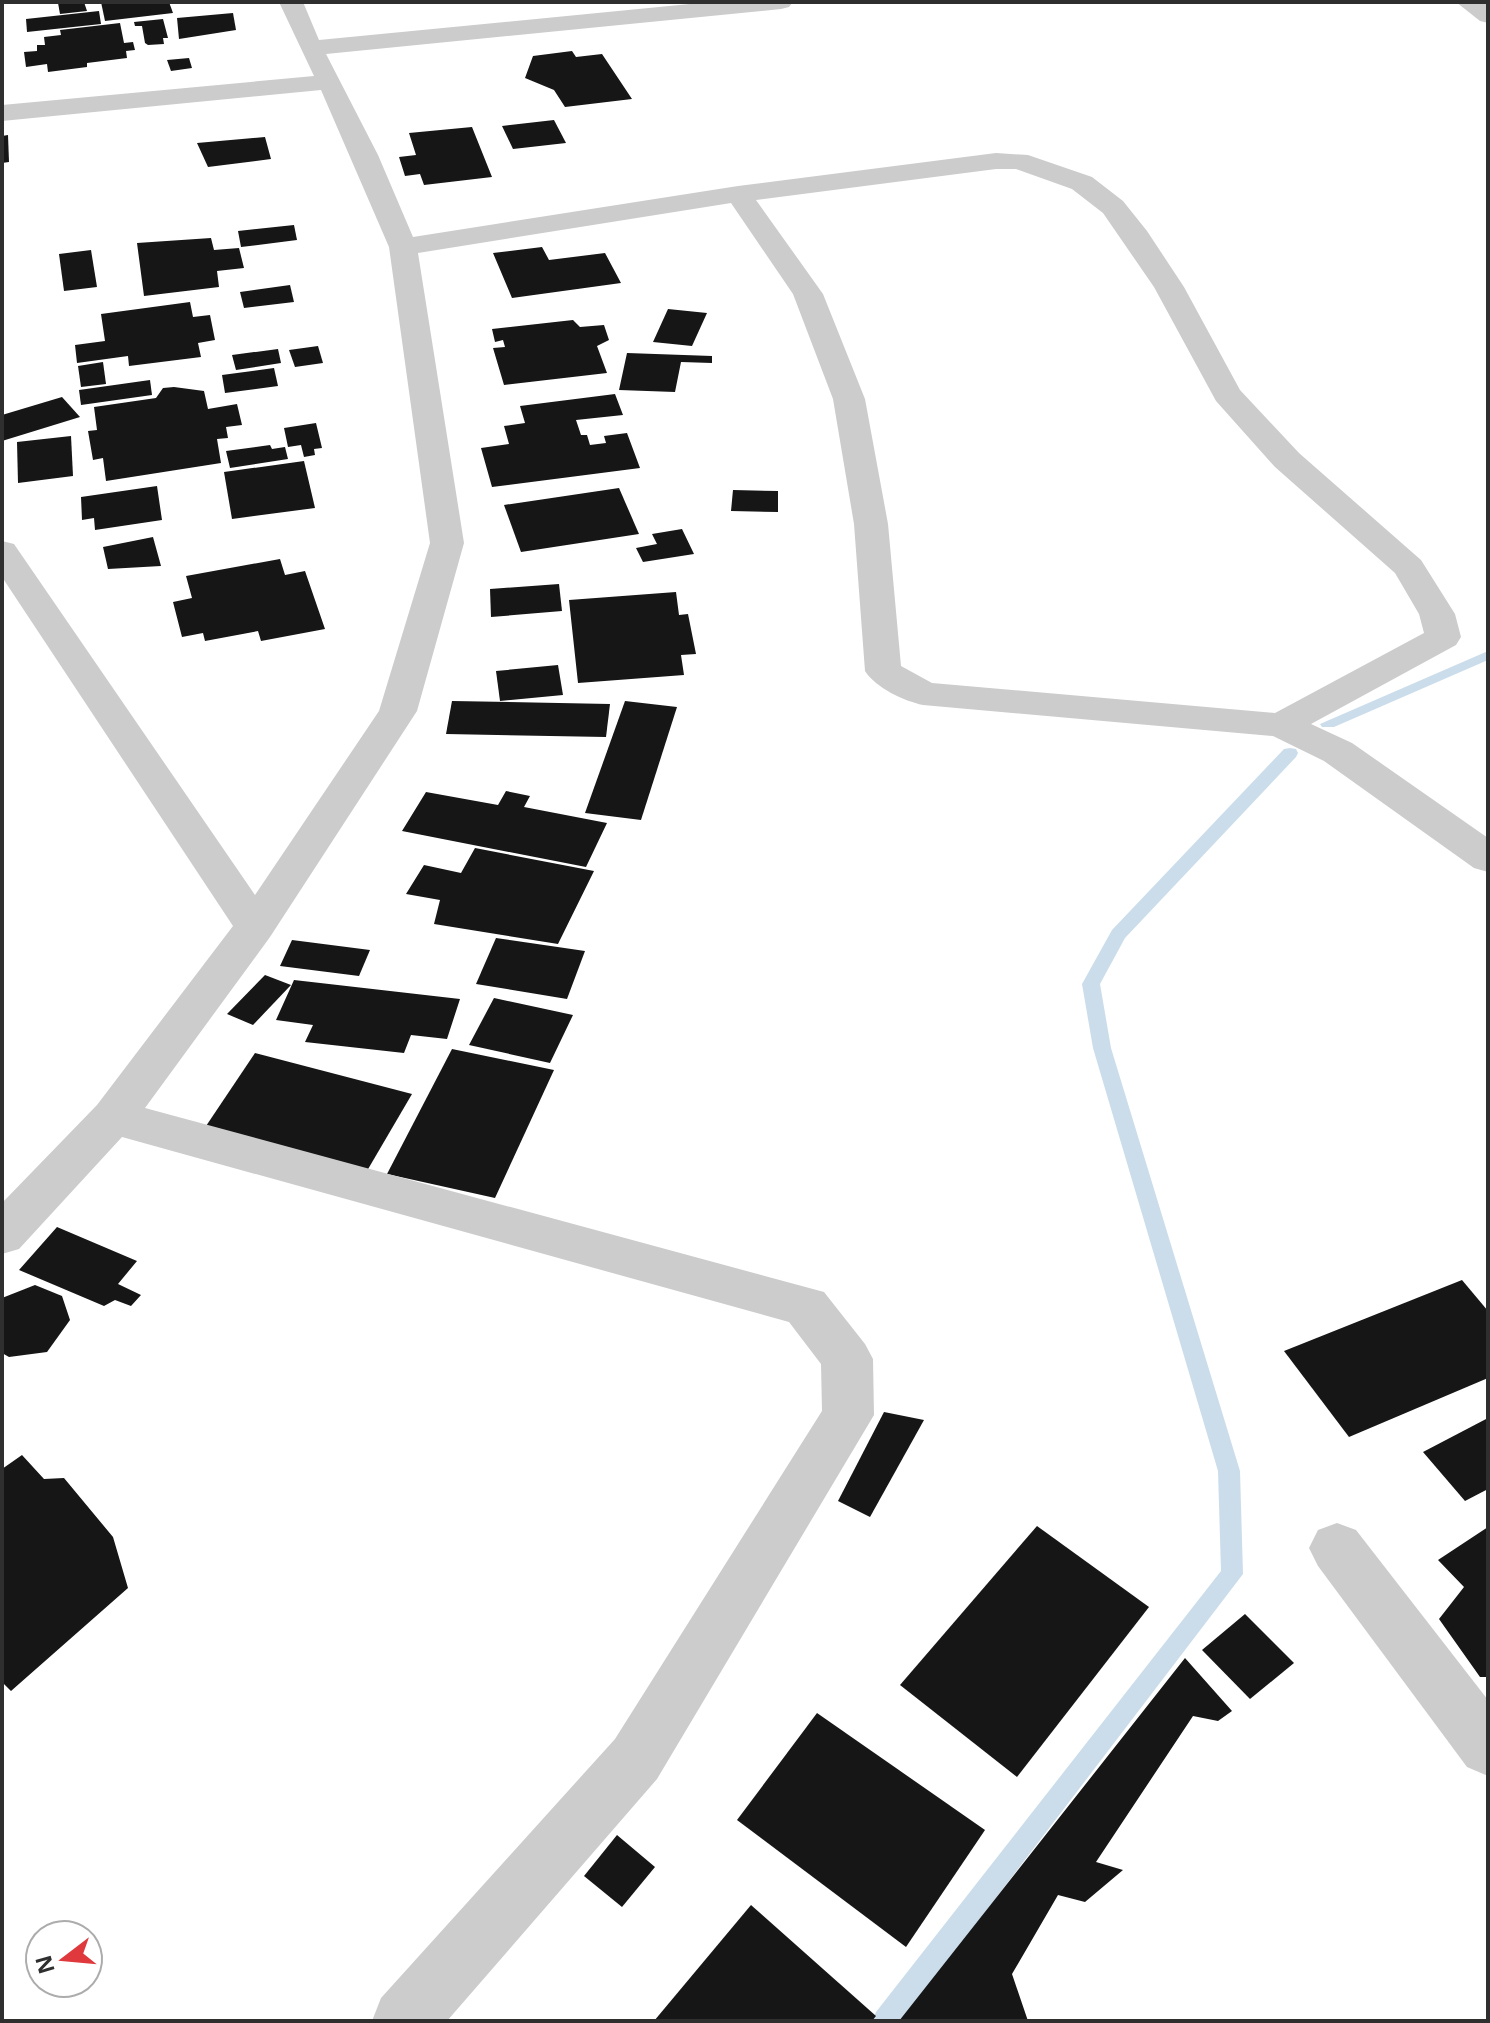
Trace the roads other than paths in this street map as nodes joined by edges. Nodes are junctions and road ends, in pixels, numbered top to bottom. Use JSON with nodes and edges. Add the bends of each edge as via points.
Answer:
{"nodes":[{"id":1,"x":291,"y":2,"type":"edge"},
{"id":2,"x":781,"y":2,"type":"edge"},
{"id":3,"x":1468,"y":2,"type":"edge"},
{"id":4,"x":1488,"y":16,"type":"edge"},
{"id":5,"x":311,"y":48,"type":"junction"},
{"id":6,"x":330,"y":82,"type":"junction"},
{"id":7,"x":2,"y":113,"type":"edge"},
{"id":8,"x":738,"y":194,"type":"junction"},
{"id":9,"x":403,"y":247,"type":"junction"},
{"id":10,"x":2,"y":551,"type":"edge"},
{"id":11,"x":1281,"y":725,"type":"junction"},
{"id":12,"x":1488,"y":858,"type":"edge"},
{"id":13,"x":255,"y":927,"type":"junction"},
{"id":14,"x":113,"y":1117,"type":"junction"},
{"id":15,"x":2,"y":1235,"type":"edge"},
{"id":16,"x":1337,"y":1548,"type":"dead end"},
{"id":17,"x":1488,"y":1747,"type":"edge"},
{"id":18,"x":404,"y":2021,"type":"edge"}],
"edges":[{"from":1,"to":5,"type":"street"},
{"from":2,"to":5,"type":"street"},
{"from":3,"to":4,"type":"street"},
{"from":5,"to":6,"type":"street"},
{"from":6,"to":7,"type":"street"},
{"from":6,"to":9,"type":"street"},
{"from":8,"to":9,"type":"street"},
{"from":8,"to":11,"type":"street","via":[[808,294],[849,399],[871,524],[883,671],[923,694]]},
{"from":8,"to":11,"type":"street","via":[[1019,161],[1082,183],[1113,207],[1169,287],[1227,394],[1287,460],[1409,567],[1437,614],[1443,637]]},
{"from":9,"to":13,"type":"street","via":[[447,543],[398,711]]},
{"from":10,"to":13,"type":"street"},
{"from":11,"to":12,"type":"street","via":[[1338,752]]},
{"from":13,"to":14,"type":"street"},
{"from":14,"to":15,"type":"street"},
{"from":14,"to":18,"type":"street","via":[[806,1306],[847,1359],[848,1415],[636,1759]]},
{"from":16,"to":17,"type":"street"}]}
